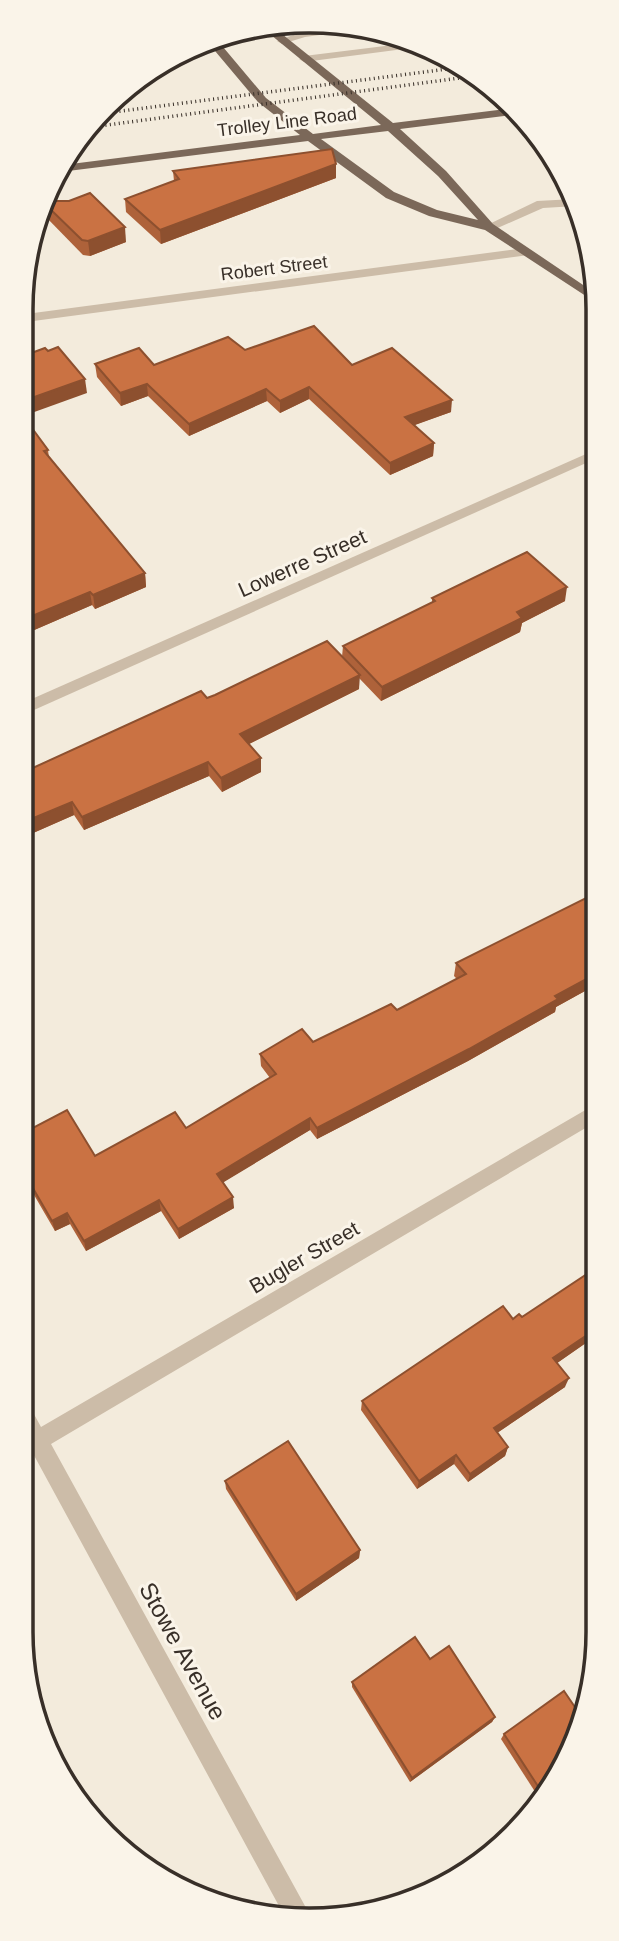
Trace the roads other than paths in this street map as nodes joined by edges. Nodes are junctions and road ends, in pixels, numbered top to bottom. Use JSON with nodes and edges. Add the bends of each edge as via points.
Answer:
{"nodes":[{"id":1,"x":312,"y":33,"type":"edge"},
{"id":2,"x":276,"y":36,"type":"edge"},
{"id":3,"x":282,"y":41,"type":"junction"},
{"id":4,"x":396,"y":47,"type":"edge"},
{"id":5,"x":219,"y":49,"type":"edge"},
{"id":6,"x":304,"y":59,"type":"junction"},
{"id":7,"x":504,"y":113,"type":"edge"},
{"id":8,"x":388,"y":127,"type":"junction"},
{"id":9,"x":311,"y":137,"type":"junction"},
{"id":10,"x":72,"y":168,"type":"edge"},
{"id":11,"x":564,"y":203,"type":"edge"},
{"id":12,"x":489,"y":228,"type":"junction"},
{"id":13,"x":526,"y":252,"type":"junction"},
{"id":14,"x":585,"y":291,"type":"edge"},
{"id":15,"x":33,"y":317,"type":"edge"},
{"id":16,"x":586,"y":458,"type":"edge"},
{"id":17,"x":33,"y":704,"type":"edge"},
{"id":18,"x":586,"y":1119,"type":"edge"},
{"id":19,"x":33,"y":1433,"type":"edge"},
{"id":20,"x":37,"y":1441,"type":"junction"},
{"id":21,"x":293,"y":1907,"type":"edge"}],
"edges":[{"from":1,"to":3,"type":"street"},
{"from":2,"to":3,"type":"main road"},
{"from":3,"to":6,"type":"main road"},
{"from":4,"to":6,"type":"street"},
{"from":5,"to":9,"type":"main road","via":[[262,100]]},
{"from":6,"to":8,"type":"main road"},
{"from":7,"to":8,"type":"main road","name":"Trolley Line Road"},
{"from":8,"to":9,"type":"main road","name":"Trolley Line Road"},
{"from":8,"to":12,"type":"main road","via":[[469,199]]},
{"from":9,"to":10,"type":"main road","name":"Trolley Line Road"},
{"from":9,"to":12,"type":"main road","via":[[390,195]]},
{"from":11,"to":12,"type":"street","via":[[541,204]]},
{"from":12,"to":13,"type":"main road"},
{"from":13,"to":14,"type":"main road"},
{"from":13,"to":15,"type":"street","name":"Robert Street"},
{"from":16,"to":17,"type":"street","name":"Lowerre Street"},
{"from":18,"to":20,"type":"street","name":"Bugler Street"},
{"from":19,"to":20,"type":"street","name":"Stowe Avenue"},
{"from":20,"to":21,"type":"street","name":"Stowe Avenue"}]}
